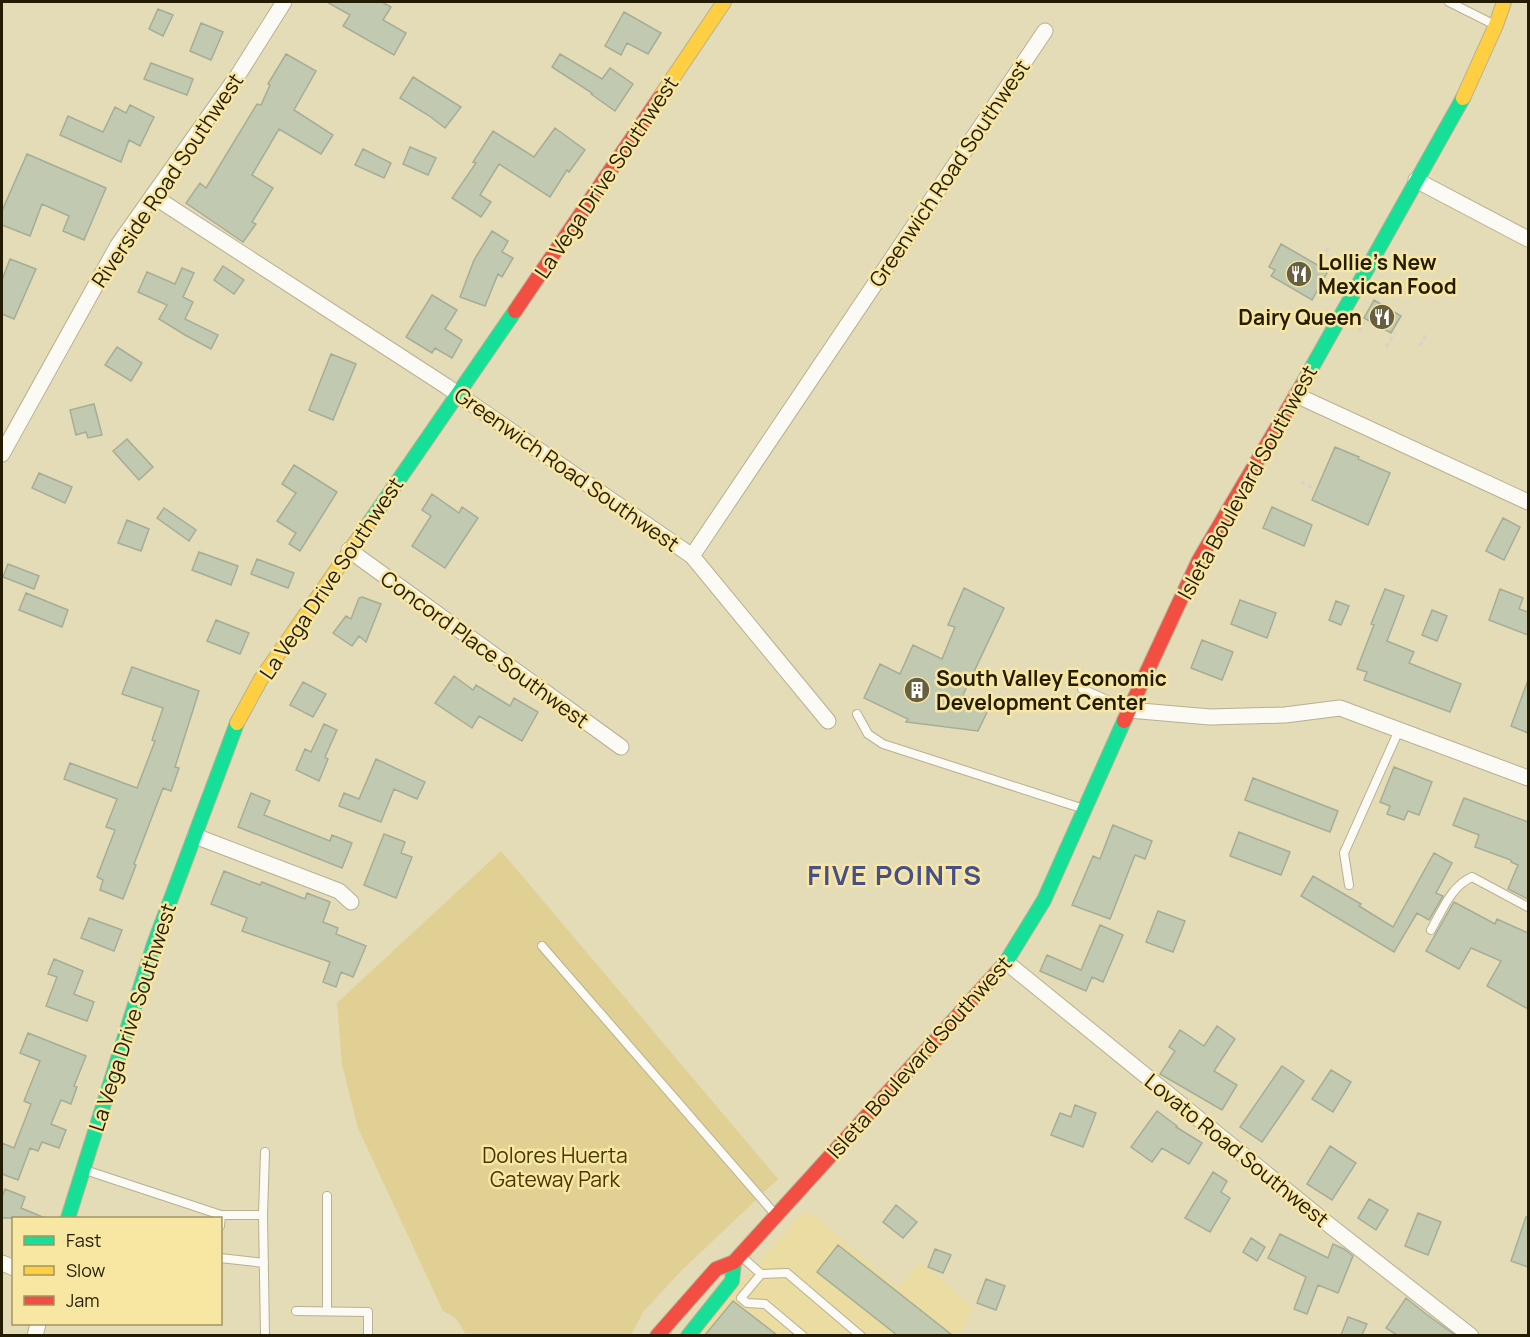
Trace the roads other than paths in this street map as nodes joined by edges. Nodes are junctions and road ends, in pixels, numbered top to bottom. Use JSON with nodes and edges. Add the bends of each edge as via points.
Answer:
{"nodes":[{"id":1,"x":284,"y":2,"type":"edge"},
{"id":2,"x":724,"y":2,"type":"edge"},
{"id":3,"x":1449,"y":2,"type":"edge"},
{"id":4,"x":1504,"y":2,"type":"edge"},
{"id":5,"x":1496,"y":25,"type":"junction"},
{"id":6,"x":1045,"y":30,"type":"dead end"},
{"id":7,"x":1416,"y":180,"type":"junction"},
{"id":8,"x":153,"y":196,"type":"junction"},
{"id":9,"x":1528,"y":239,"type":"edge"},
{"id":10,"x":458,"y":394,"type":"junction"},
{"id":11,"x":1296,"y":395,"type":"junction"},
{"id":12,"x":2,"y":454,"type":"edge"},
{"id":13,"x":1528,"y":502,"type":"edge"},
{"id":14,"x":350,"y":550,"type":"junction"},
{"id":15,"x":692,"y":556,"type":"junction"},
{"id":16,"x":1082,"y":689,"type":"dead end"},
{"id":17,"x":1129,"y":710,"type":"junction"},
{"id":18,"x":857,"y":714,"type":"dead end"},
{"id":19,"x":828,"y":722,"type":"dead end"},
{"id":20,"x":1399,"y":730,"type":"junction"},
{"id":21,"x":621,"y":747,"type":"dead end"},
{"id":22,"x":1528,"y":778,"type":"edge"},
{"id":23,"x":1085,"y":809,"type":"junction"},
{"id":24,"x":195,"y":836,"type":"junction"},
{"id":25,"x":1349,"y":885,"type":"dead end"},
{"id":26,"x":351,"y":903,"type":"dead end"},
{"id":27,"x":1528,"y":907,"type":"edge"},
{"id":28,"x":1431,"y":930,"type":"dead end"},
{"id":29,"x":542,"y":946,"type":"dead end"},
{"id":30,"x":1006,"y":962,"type":"junction"},
{"id":31,"x":265,"y":1152,"type":"dead end"},
{"id":32,"x":83,"y":1169,"type":"junction"},
{"id":33,"x":327,"y":1196,"type":"dead end"},
{"id":34,"x":221,"y":1215,"type":"joint"},
{"id":35,"x":263,"y":1215,"type":"junction"},
{"id":36,"x":776,"y":1215,"type":"junction"},
{"id":37,"x":68,"y":1217,"type":"edge"},
{"id":38,"x":222,"y":1258,"type":"edge"},
{"id":39,"x":737,"y":1258,"type":"junction"},
{"id":40,"x":264,"y":1263,"type":"junction"},
{"id":41,"x":761,"y":1274,"type":"junction"},
{"id":42,"x":296,"y":1311,"type":"dead end"},
{"id":43,"x":327,"y":1311,"type":"junction"},
{"id":44,"x":265,"y":1335,"type":"edge"},
{"id":45,"x":368,"y":1335,"type":"edge"},
{"id":46,"x":657,"y":1335,"type":"edge"},
{"id":47,"x":688,"y":1335,"type":"edge"},
{"id":48,"x":803,"y":1335,"type":"edge"},
{"id":49,"x":861,"y":1335,"type":"edge"},
{"id":50,"x":1471,"y":1335,"type":"edge"}],
"edges":[{"from":1,"to":8,"type":"street","name":"Riverside Road Southwest"},
{"from":2,"to":10,"type":"main road","name":"La Vega Drive Southwest"},
{"from":3,"to":5,"type":"lane"},
{"from":4,"to":5,"type":"main road","name":"Isleta Boulevard Southwest"},
{"from":5,"to":7,"type":"main road","name":"Isleta Boulevard Southwest","via":[[1466,92]]},
{"from":6,"to":15,"type":"street","name":"Greenwich Road Southwest"},
{"from":7,"to":9,"type":"street"},
{"from":7,"to":11,"type":"main road","name":"Isleta Boulevard Southwest"},
{"from":8,"to":10,"type":"street","name":"Greenwich Road Southwest"},
{"from":8,"to":12,"type":"street","name":"Riverside Road Southwest","via":[[118,245]]},
{"from":10,"to":14,"type":"main road","name":"La Vega Drive Southwest"},
{"from":10,"to":15,"type":"street","name":"Greenwich Road Southwest"},
{"from":11,"to":13,"type":"street"},
{"from":11,"to":17,"type":"main road","name":"Isleta Boulevard Southwest","via":[[1199,560]]},
{"from":14,"to":21,"type":"street","name":"Concord Place Southwest"},
{"from":14,"to":24,"type":"main road","name":"La Vega Drive Southwest","via":[[261,679],[240,717]]},
{"from":15,"to":19,"type":"street"},
{"from":16,"to":17,"type":"lane"},
{"from":17,"to":20,"type":"street","via":[[1210,717],[1285,715],[1340,708]]},
{"from":17,"to":23,"type":"main road","name":"Isleta Boulevard Southwest"},
{"from":18,"to":23,"type":"lane","via":[[868,734],[883,744]]},
{"from":20,"to":22,"type":"street"},
{"from":20,"to":25,"type":"lane","via":[[1344,853]]},
{"from":23,"to":30,"type":"main road","name":"Isleta Boulevard Southwest","via":[[1044,900]]},
{"from":24,"to":26,"type":"street","via":[[339,891]]},
{"from":24,"to":32,"type":"main road","name":"La Vega Drive Southwest","via":[[139,987]]},
{"from":27,"to":28,"type":"lane","via":[[1472,877],[1462,882],[1446,902]]},
{"from":29,"to":36,"type":"lane"},
{"from":30,"to":36,"type":"main road","name":"Isleta Boulevard Southwest"},
{"from":30,"to":50,"type":"street","name":"Lovato Road Southwest"},
{"from":31,"to":35,"type":"lane"},
{"from":32,"to":34,"type":"lane"},
{"from":32,"to":37,"type":"main road","name":"La Vega Drive Southwest"},
{"from":33,"to":43,"type":"lane"},
{"from":34,"to":35,"type":"lane"},
{"from":35,"to":40,"type":"lane"},
{"from":36,"to":39,"type":"main road","name":"Isleta Boulevard Southwest"},
{"from":38,"to":40,"type":"lane"},
{"from":39,"to":41,"type":"lane"},
{"from":39,"to":46,"type":"main road","name":"Isleta Boulevard Southwest","via":[[716,1269]]},
{"from":39,"to":47,"type":"main road","name":"Isleta Boulevard Southwest","via":[[732,1281]]},
{"from":40,"to":44,"type":"lane"},
{"from":41,"to":48,"type":"lane","via":[[741,1298],[747,1303],[765,1304]]},
{"from":41,"to":49,"type":"lane","via":[[787,1273]]},
{"from":42,"to":43,"type":"lane"},
{"from":43,"to":45,"type":"lane","via":[[368,1312]]}]}
